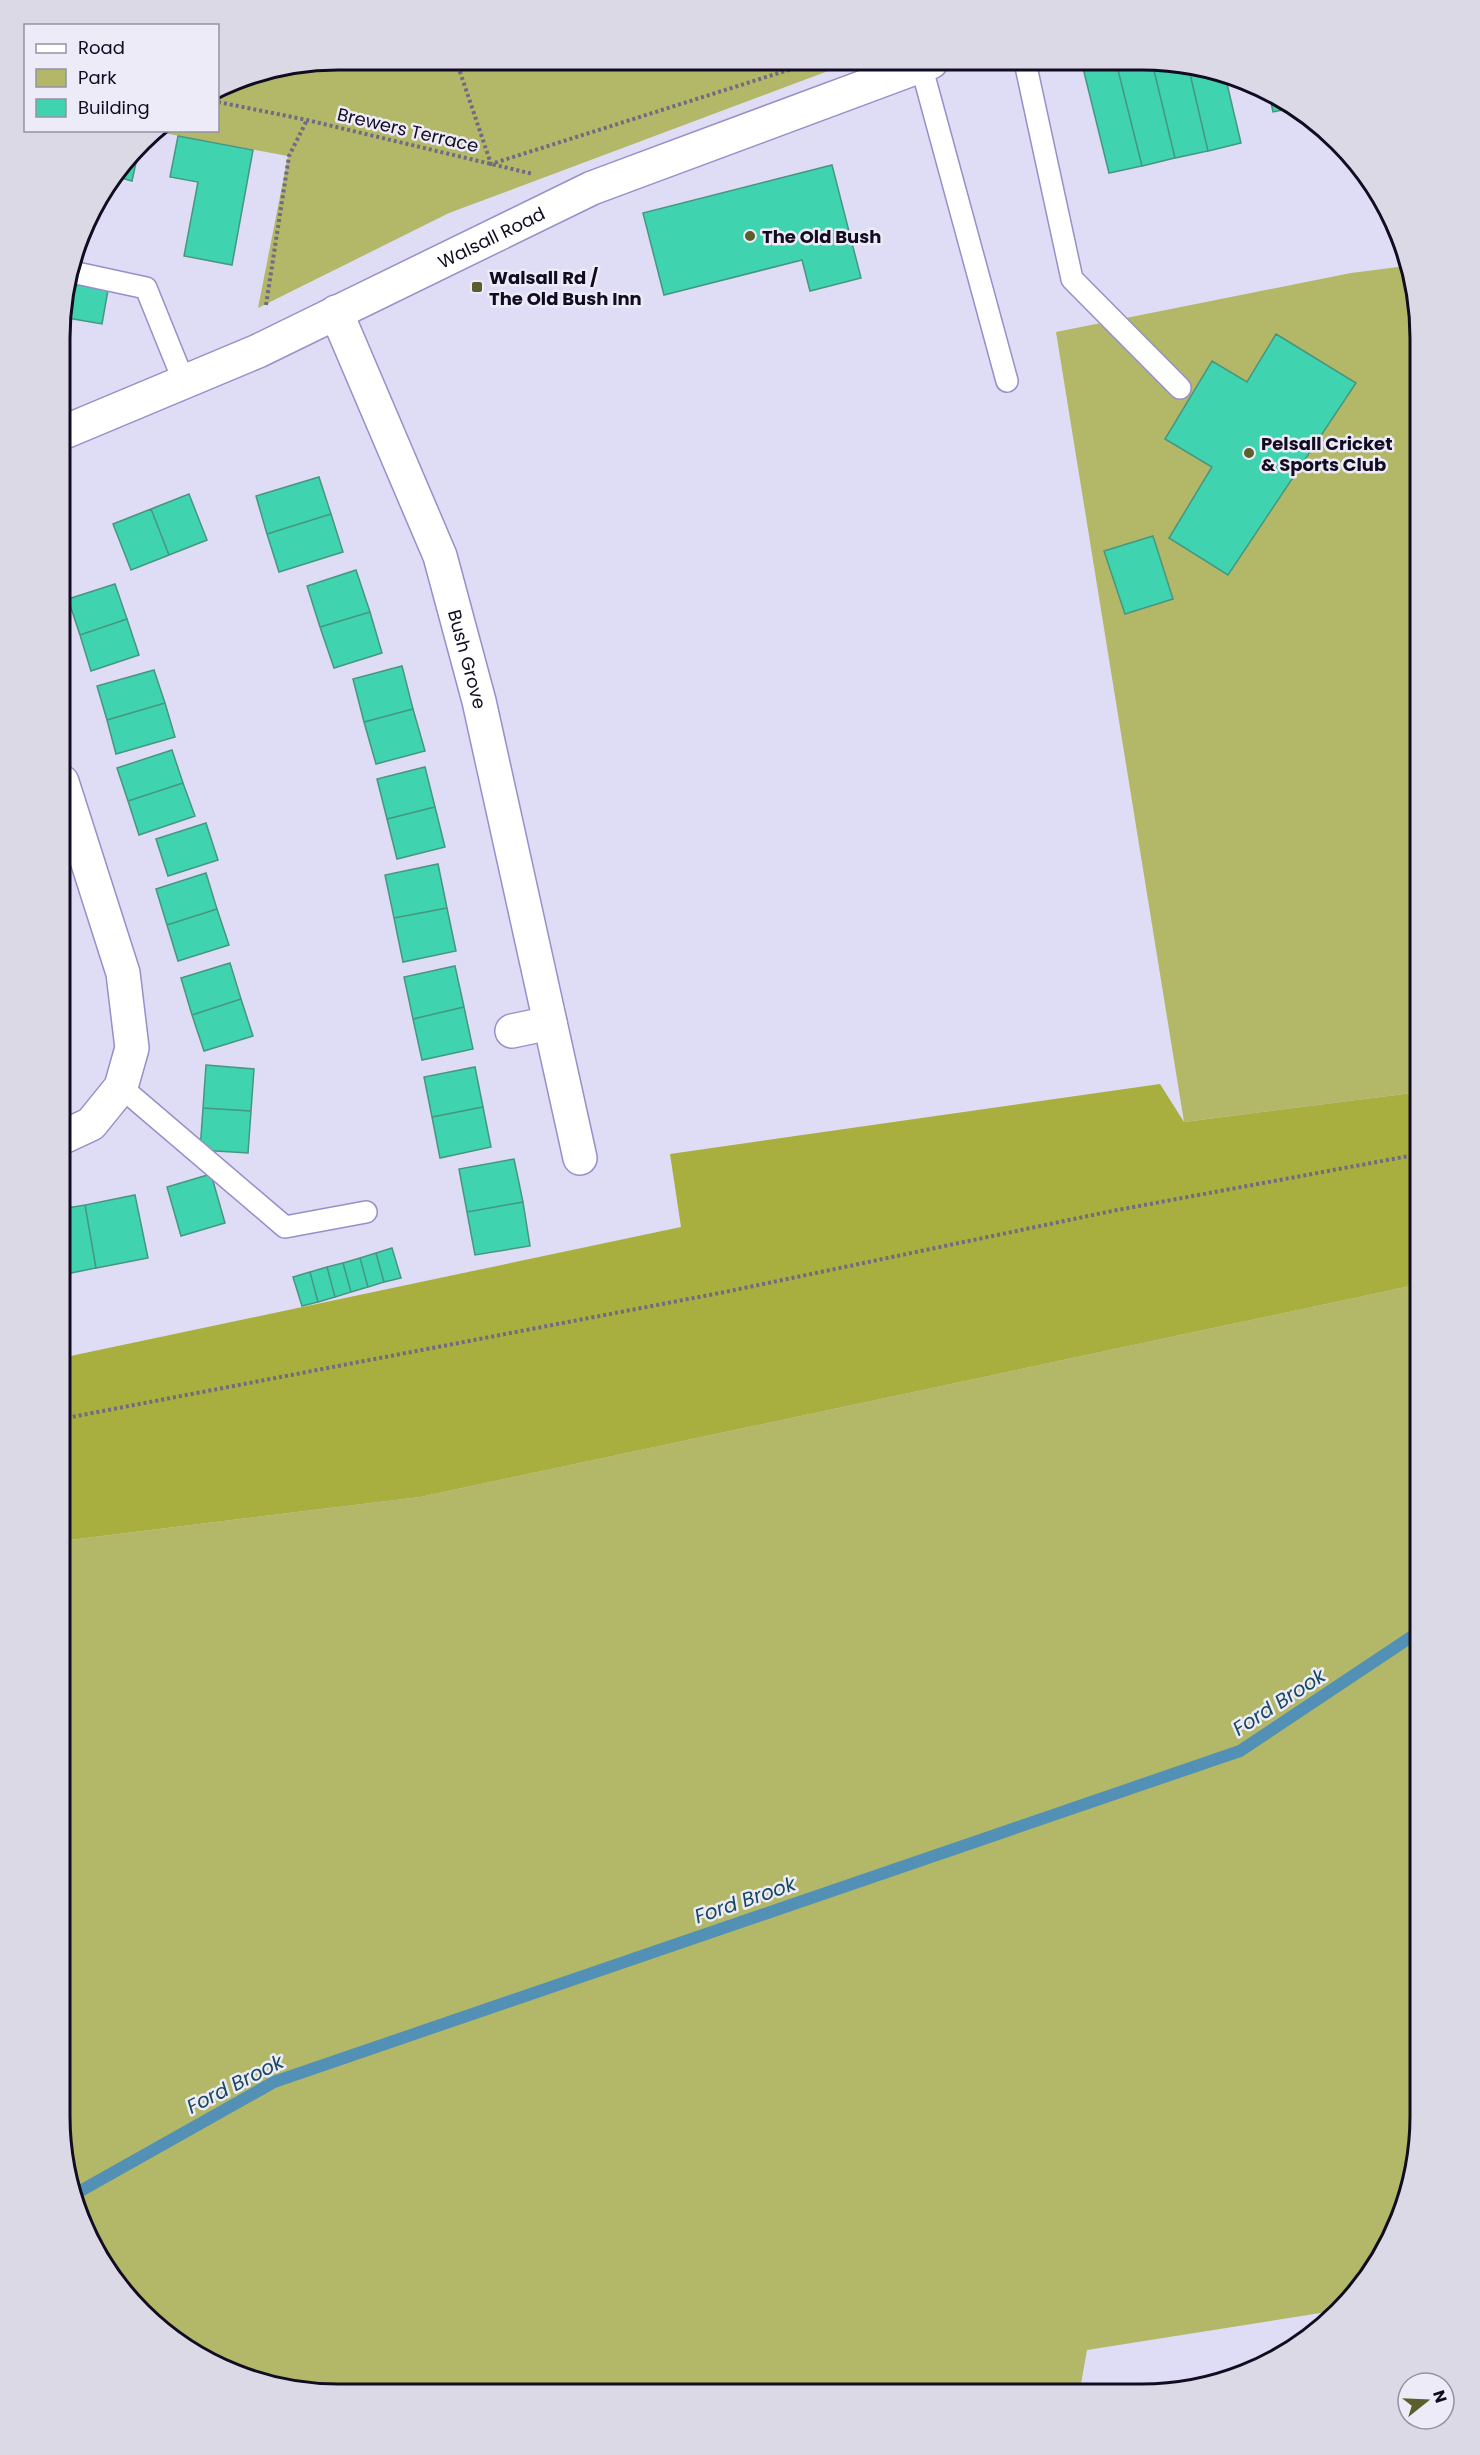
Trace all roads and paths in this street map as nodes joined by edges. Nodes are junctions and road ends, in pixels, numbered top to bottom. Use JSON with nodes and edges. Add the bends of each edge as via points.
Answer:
{"nodes":[{"id":1,"x":459,"y":70,"type":"edge"},
{"id":2,"x":788,"y":70,"type":"edge"},
{"id":3,"x":907,"y":70,"type":"edge"},
{"id":4,"x":928,"y":70,"type":"edge"},
{"id":5,"x":1027,"y":70,"type":"edge"},
{"id":6,"x":219,"y":102,"type":"edge"},
{"id":7,"x":307,"y":120,"type":"junction"},
{"id":8,"x":491,"y":164,"type":"junction"},
{"id":9,"x":536,"y":175,"type":"dead end"},
{"id":10,"x":79,"y":274,"type":"edge"},
{"id":11,"x":336,"y":312,"type":"junction"},
{"id":12,"x":258,"y":351,"type":"junction"},
{"id":13,"x":1007,"y":381,"type":"dead end"},
{"id":14,"x":184,"y":382,"type":"junction"},
{"id":15,"x":1179,"y":388,"type":"dead end"},
{"id":16,"x":70,"y":430,"type":"edge"},
{"id":17,"x":70,"y":807,"type":"edge"},
{"id":18,"x":550,"y":1023,"type":"junction"},
{"id":19,"x":512,"y":1031,"type":"dead end"},
{"id":20,"x":121,"y":1088,"type":"junction"},
{"id":21,"x":70,"y":1134,"type":"edge"},
{"id":22,"x":1410,"y":1157,"type":"edge"},
{"id":23,"x":580,"y":1158,"type":"dead end"},
{"id":24,"x":366,"y":1212,"type":"dead end"},
{"id":25,"x":70,"y":1417,"type":"edge"}],
"edges":[{"from":1,"to":8,"type":"path"},
{"from":2,"to":8,"type":"path"},
{"from":3,"to":11,"type":"street","name":"Walsall Road","via":[[592,188]]},
{"from":4,"to":13,"type":"lane"},
{"from":5,"to":15,"type":"lane","via":[[1072,279]]},
{"from":6,"to":7,"type":"path","name":"Brewers Terrace"},
{"from":7,"to":8,"type":"path","name":"Brewers Terrace"},
{"from":7,"to":12,"type":"path","via":[[289,156]]},
{"from":8,"to":9,"type":"path","name":"Brewers Terrace"},
{"from":10,"to":14,"type":"lane","via":[[146,288]]},
{"from":11,"to":12,"type":"street","name":"Walsall Road"},
{"from":11,"to":18,"type":"street","name":"Bush Grove","via":[[440,556],[479,701]]},
{"from":12,"to":14,"type":"street","name":"Walsall Road"},
{"from":14,"to":16,"type":"street","name":"Walsall Road"},
{"from":17,"to":20,"type":"street","via":[[123,973],[132,1047]]},
{"from":18,"to":19,"type":"street"},
{"from":18,"to":23,"type":"street","name":"Bush Grove"},
{"from":20,"to":21,"type":"street","via":[[91,1124]]},
{"from":20,"to":24,"type":"lane","via":[[285,1227]]},
{"from":22,"to":25,"type":"path","via":[[1112,1211],[724,1292]]}]}
